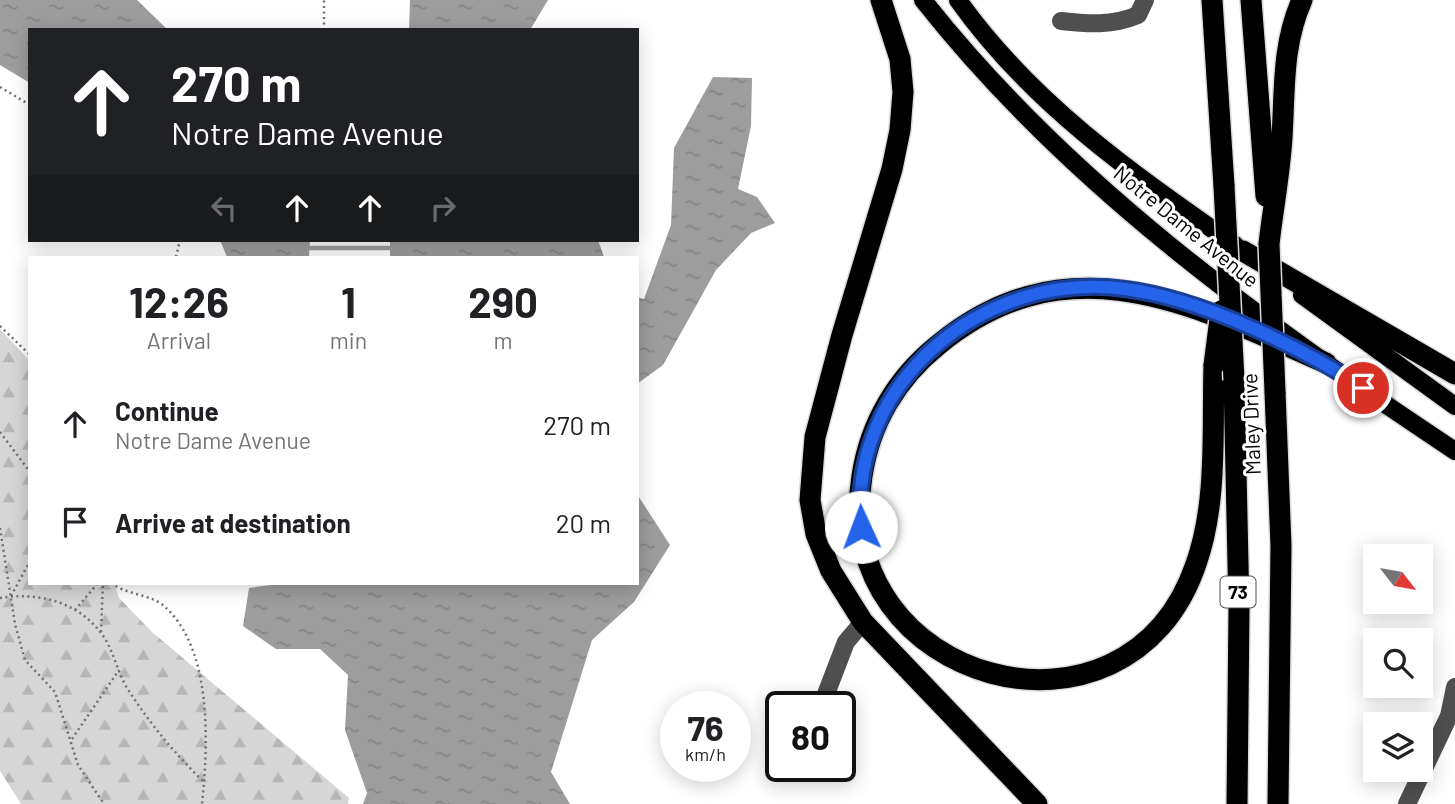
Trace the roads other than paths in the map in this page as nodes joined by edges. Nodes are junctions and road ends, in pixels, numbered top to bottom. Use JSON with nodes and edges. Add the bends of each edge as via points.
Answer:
{"nodes":[{"id":1,"x":881,"y":0,"type":"edge"},
{"id":2,"x":923,"y":0,"type":"edge"},
{"id":3,"x":958,"y":0,"type":"edge"},
{"id":4,"x":1145,"y":0,"type":"edge"},
{"id":5,"x":1212,"y":0,"type":"edge"},
{"id":6,"x":1251,"y":0,"type":"edge"},
{"id":7,"x":1302,"y":0,"type":"edge"},
{"id":8,"x":1061,"y":21,"type":"dead end"},
{"id":9,"x":1269,"y":244,"type":"junction"},
{"id":10,"x":1235,"y":256,"type":"junction"},
{"id":11,"x":1326,"y":363,"type":"junction"},
{"id":12,"x":1455,"y":374,"type":"edge"},
{"id":13,"x":1455,"y":406,"type":"edge"},
{"id":14,"x":1455,"y":451,"type":"edge"},
{"id":15,"x":863,"y":622,"type":"junction"},
{"id":16,"x":1455,"y":687,"type":"edge"},
{"id":17,"x":827,"y":691,"type":"edge"},
{"id":18,"x":1037,"y":804,"type":"edge"},
{"id":19,"x":1237,"y":804,"type":"edge"},
{"id":20,"x":1278,"y":804,"type":"edge"},
{"id":21,"x":1407,"y":804,"type":"edge"}],
"edges":[{"from":1,"to":15,"type":"highway","via":[[900,59],[900,130],[823,401],[811,464],[810,500],[816,534],[831,571]]},
{"from":2,"to":11,"type":"main road","name":"Notre Dame Avenue","via":[[972,59],[1074,164],[1245,304]]},
{"from":3,"to":10,"type":"main road","name":"Notre Dame Avenue","via":[[1048,104]]},
{"from":4,"to":8,"type":"lane","via":[[1138,15],[1123,22]]},
{"from":5,"to":10,"type":"highway","name":"Maley Drive","number":"73","bridge":true,"via":[[1224,186]]},
{"from":6,"to":9,"type":"highway","name":"Maley Drive","number":"73"},
{"from":7,"to":9,"type":"highway","via":[[1285,51],[1282,138]]},
{"from":9,"to":20,"type":"highway","name":"Maley Drive","number":"73","bridge":true,"via":[[1281,546]]},
{"from":10,"to":11,"type":"highway","bridge":true,"via":[[1214,365],[1208,502],[1197,563],[1170,615],[1119,661],[1075,678],[1043,681],[977,671],[951,659],[905,624],[878,584],[865,548],[859,504],[864,459],[872,431],[908,374],[975,318],[1032,296],[1123,288],[1208,312]]},
{"from":10,"to":12,"type":"highway"},
{"from":10,"to":13,"type":"main road","name":"Notre Dame Avenue"},
{"from":10,"to":19,"type":"highway","name":"Maley Drive","number":"73","bridge":true},
{"from":11,"to":14,"type":"main road","name":"Notre Dame Avenue"},
{"from":15,"to":17,"type":"lane","via":[[846,642]]},
{"from":15,"to":18,"type":"highway"},
{"from":16,"to":21,"type":"lane","via":[[1449,716]]}]}
